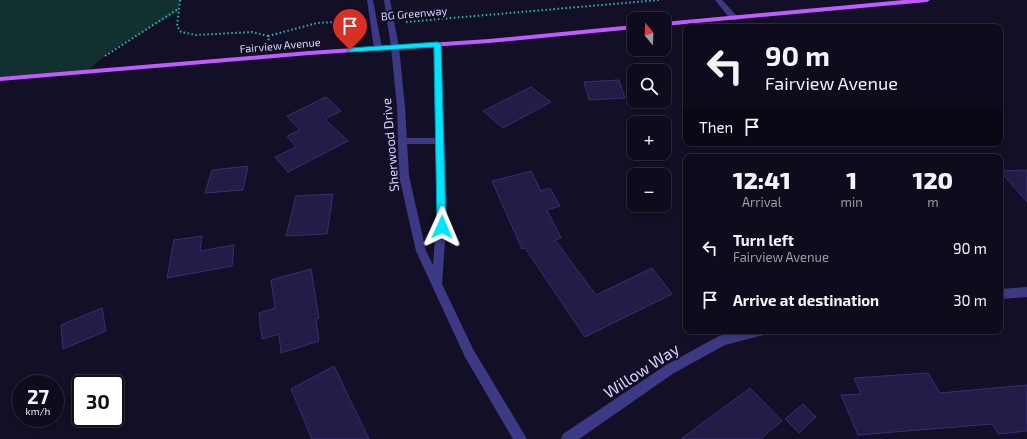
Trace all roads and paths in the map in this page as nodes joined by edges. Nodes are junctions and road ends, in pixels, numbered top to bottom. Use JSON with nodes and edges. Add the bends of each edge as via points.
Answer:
{"nodes":[{"id":1,"x":180,"y":0,"type":"edge"},
{"id":2,"x":370,"y":0,"type":"edge"},
{"id":3,"x":387,"y":0,"type":"edge"},
{"id":4,"x":659,"y":0,"type":"edge"},
{"id":5,"x":718,"y":0,"type":"edge"},
{"id":6,"x":927,"y":0,"type":"edge"},
{"id":7,"x":179,"y":9,"type":"junction"},
{"id":8,"x":734,"y":18,"type":"junction"},
{"id":9,"x":390,"y":23,"type":"junction"},
{"id":10,"x":671,"y":23,"type":"edge"},
{"id":11,"x":374,"y":25,"type":"junction"},
{"id":12,"x":627,"y":28,"type":"edge"},
{"id":13,"x":268,"y":36,"type":"junction"},
{"id":14,"x":438,"y":44,"type":"junction"},
{"id":15,"x":395,"y":47,"type":"junction"},
{"id":16,"x":378,"y":48,"type":"junction"},
{"id":17,"x":271,"y":56,"type":"junction"},
{"id":18,"x":86,"y":72,"type":"junction"},
{"id":19,"x":0,"y":79,"type":"edge"},
{"id":20,"x":402,"y":141,"type":"junction"},
{"id":21,"x":439,"y":141,"type":"junction"},
{"id":22,"x":436,"y":284,"type":"junction"},
{"id":23,"x":1027,"y":292,"type":"edge"},
{"id":24,"x":1003,"y":294,"type":"edge"},
{"id":25,"x":748,"y":334,"type":"edge"},
{"id":26,"x":520,"y":439,"type":"edge"},
{"id":27,"x":568,"y":439,"type":"edge"}],
"edges":[{"from":1,"to":7,"type":"path"},
{"from":2,"to":11,"type":"street"},
{"from":3,"to":9,"type":"street","name":"Sherwood Drive"},
{"from":4,"to":9,"type":"path","name":"BG Greenway"},
{"from":5,"to":8,"type":"street"},
{"from":6,"to":8,"type":"main road"},
{"from":7,"to":13,"type":"path","via":[[177,26],[181,32],[196,35],[252,32]]},
{"from":7,"to":18,"type":"path","via":[[113,49]]},
{"from":8,"to":10,"type":"main road"},
{"from":9,"to":15,"type":"street","name":"Sherwood Drive"},
{"from":11,"to":13,"type":"path","name":"BG Greenway","via":[[317,23]]},
{"from":11,"to":16,"type":"street"},
{"from":12,"to":14,"type":"main road","name":"Fairview Avenue"},
{"from":13,"to":17,"type":"path"},
{"from":14,"to":15,"type":"main road","name":"Fairview Avenue"},
{"from":14,"to":21,"type":"street"},
{"from":15,"to":16,"type":"main road","name":"Fairview Avenue"},
{"from":15,"to":20,"type":"street","name":"Sherwood Drive"},
{"from":16,"to":17,"type":"main road","name":"Fairview Avenue"},
{"from":17,"to":18,"type":"main road","name":"Fairview Avenue"},
{"from":18,"to":19,"type":"main road","name":"Fairview Avenue"},
{"from":20,"to":21,"type":"street"},
{"from":20,"to":22,"type":"street","name":"Sherwood Drive","via":[[404,176],[414,227],[421,251]]},
{"from":21,"to":22,"type":"street","via":[[442,213]]},
{"from":22,"to":26,"type":"street","name":"Sherwood Drive","via":[[469,353]]},
{"from":23,"to":24,"type":"street"},
{"from":25,"to":27,"type":"street","name":"Willow Way","via":[[723,340],[670,369]]}]}
